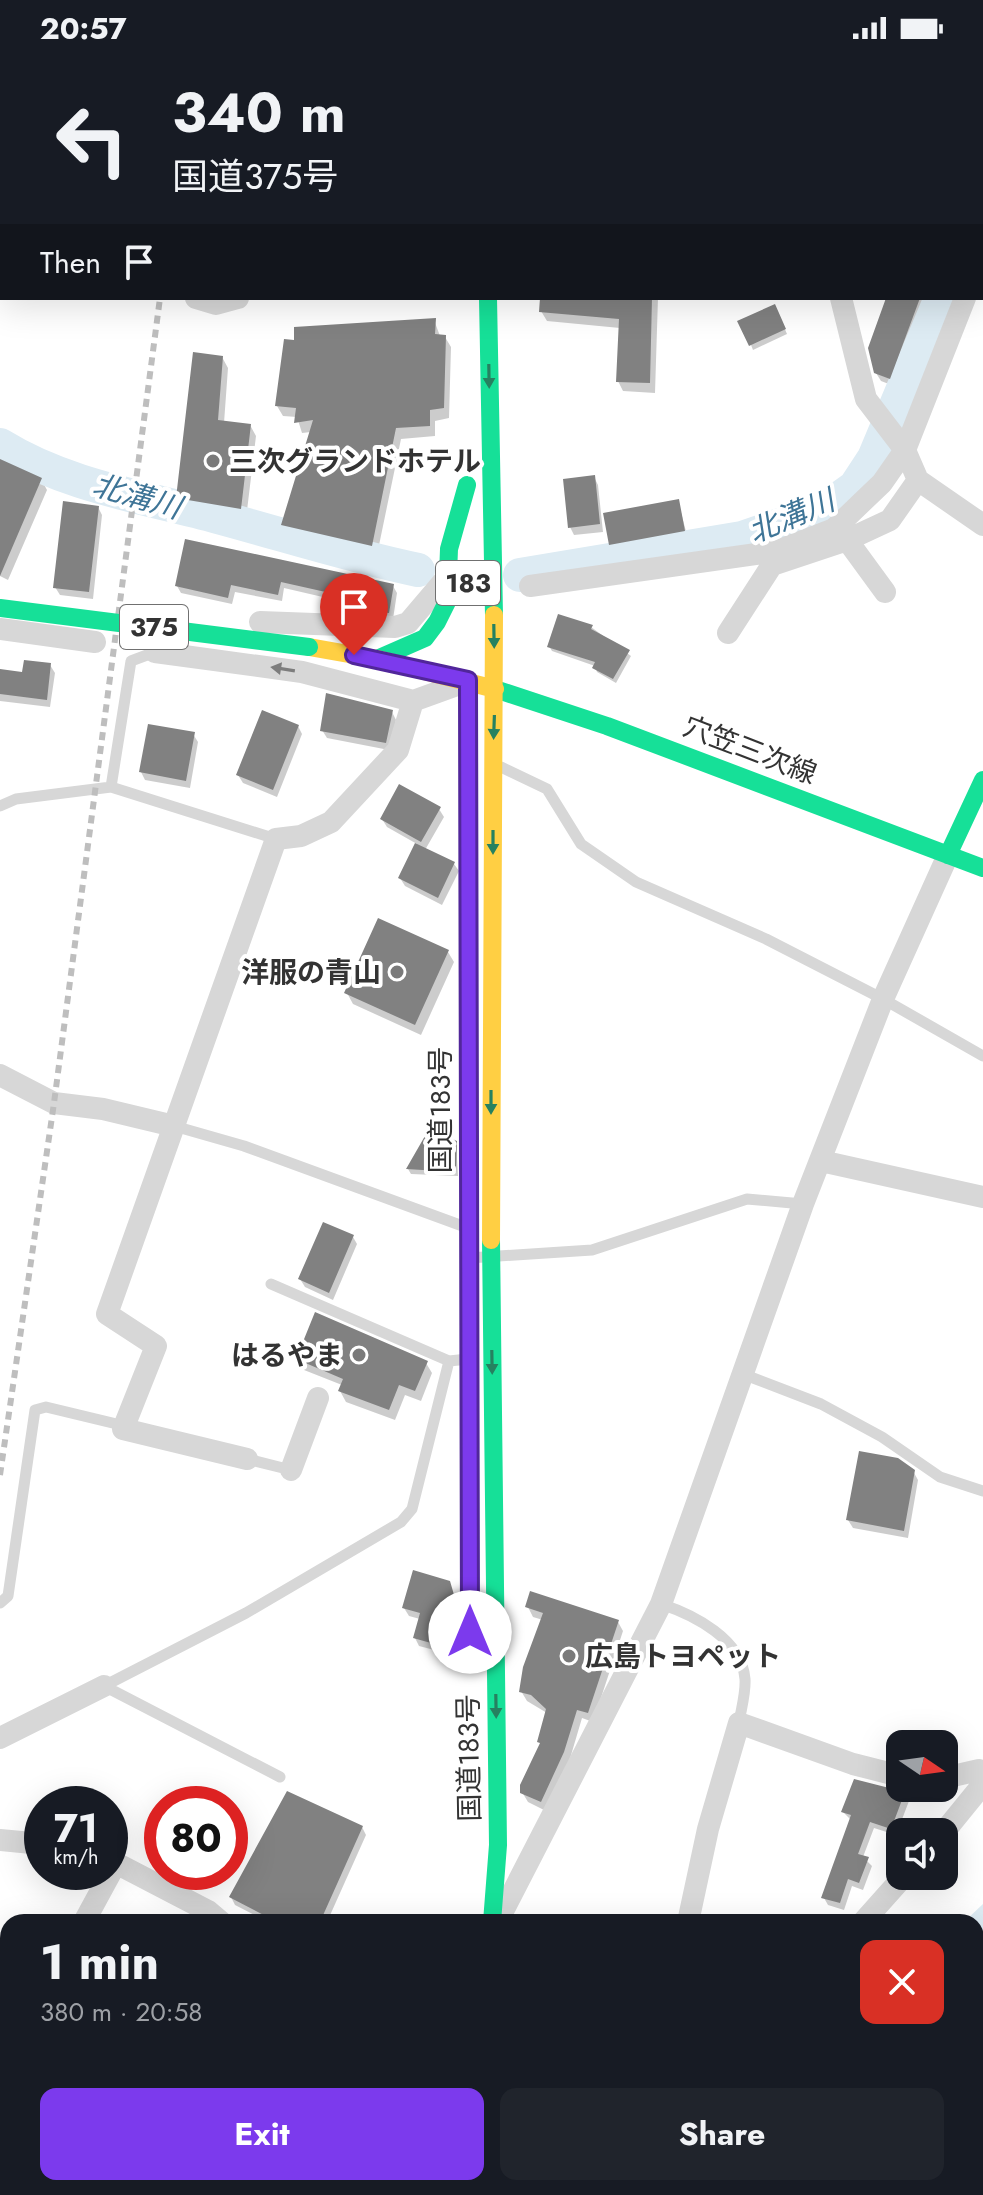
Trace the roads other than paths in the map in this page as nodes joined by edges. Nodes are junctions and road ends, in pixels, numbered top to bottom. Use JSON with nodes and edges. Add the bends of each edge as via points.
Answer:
{"nodes":[{"id":1,"x":203,"y":300,"type":"edge"},
{"id":2,"x":231,"y":300,"type":"edge"},
{"id":3,"x":488,"y":300,"type":"edge"},
{"id":4,"x":841,"y":300,"type":"edge"},
{"id":5,"x":964,"y":300,"type":"edge"},
{"id":6,"x":905,"y":450,"type":"junction"},
{"id":7,"x":918,"y":480,"type":"junction"},
{"id":8,"x":983,"y":525,"type":"edge"},
{"id":9,"x":847,"y":540,"type":"junction"},
{"id":10,"x":468,"y":560,"type":"dead end"},
{"id":11,"x":448,"y":576,"type":"junction"},
{"id":12,"x":530,"y":586,"type":"dead end"},
{"id":13,"x":0,"y":590,"type":"edge"},
{"id":14,"x":885,"y":592,"type":"dead end"},
{"id":15,"x":39,"y":596,"type":"junction"},
{"id":16,"x":100,"y":604,"type":"dead end"},
{"id":17,"x":0,"y":608,"type":"edge"},
{"id":18,"x":0,"y":629,"type":"edge"},
{"id":19,"x":728,"y":633,"type":"dead end"},
{"id":20,"x":34,"y":634,"type":"junction"},
{"id":21,"x":95,"y":642,"type":"dead end"},
{"id":22,"x":155,"y":652,"type":"junction"},
{"id":23,"x":377,"y":659,"type":"junction"},
{"id":24,"x":468,"y":681,"type":"junction"},
{"id":25,"x":495,"y":689,"type":"junction"},
{"id":26,"x":413,"y":701,"type":"junction"},
{"id":27,"x":493,"y":764,"type":"junction"},
{"id":28,"x":983,"y":780,"type":"edge"},
{"id":29,"x":111,"y":787,"type":"junction"},
{"id":30,"x":0,"y":806,"type":"edge"},
{"id":31,"x":276,"y":839,"type":"junction"},
{"id":32,"x":948,"y":855,"type":"junction"},
{"id":33,"x":983,"y":868,"type":"edge"},
{"id":34,"x":883,"y":999,"type":"junction"},
{"id":35,"x":983,"y":1056,"type":"edge"},
{"id":36,"x":0,"y":1075,"type":"edge"},
{"id":37,"x":174,"y":1126,"type":"junction"},
{"id":38,"x":821,"y":1161,"type":"junction"},
{"id":39,"x":983,"y":1197,"type":"edge"},
{"id":40,"x":803,"y":1204,"type":"junction"},
{"id":41,"x":468,"y":1221,"type":"joint"},
{"id":42,"x":491,"y":1258,"type":"junction"},
{"id":43,"x":469,"y":1265,"type":"joint"},
{"id":44,"x":271,"y":1284,"type":"dead end"},
{"id":45,"x":740,"y":1373,"type":"junction"},
{"id":46,"x":318,"y":1398,"type":"dead end"},
{"id":47,"x":125,"y":1426,"type":"junction"},
{"id":48,"x":247,"y":1459,"type":"joint"},
{"id":49,"x":291,"y":1470,"type":"joint"},
{"id":50,"x":983,"y":1491,"type":"edge"},
{"id":51,"x":0,"y":1603,"type":"edge"},
{"id":52,"x":661,"y":1604,"type":"junction"},
{"id":53,"x":104,"y":1686,"type":"junction"},
{"id":54,"x":739,"y":1723,"type":"junction"},
{"id":55,"x":0,"y":1738,"type":"edge"},
{"id":56,"x":886,"y":1772,"type":"edge"},
{"id":57,"x":982,"y":1773,"type":"edge"},
{"id":58,"x":958,"y":1776,"type":"edge"},
{"id":59,"x":280,"y":1777,"type":"dead end"},
{"id":60,"x":953,"y":1818,"type":"edge"},
{"id":61,"x":498,"y":1823,"type":"junction"},
{"id":62,"x":0,"y":1840,"type":"edge"},
{"id":63,"x":540,"y":1840,"type":"junction"},
{"id":64,"x":24,"y":1842,"type":"edge"},
{"id":65,"x":128,"y":1870,"type":"edge"},
{"id":66,"x":99,"y":1890,"type":"edge"},
{"id":67,"x":892,"y":1890,"type":"edge"},
{"id":68,"x":88,"y":1914,"type":"edge"},
{"id":69,"x":212,"y":1914,"type":"edge"},
{"id":70,"x":495,"y":1914,"type":"edge"},
{"id":71,"x":499,"y":1914,"type":"edge"},
{"id":72,"x":690,"y":1914,"type":"edge"},
{"id":73,"x":870,"y":1914,"type":"edge"}],
"edges":[{"from":1,"to":2,"type":"street"},
{"from":3,"to":25,"type":"main road","name":"国道183号","number":"183","one_way":true},
{"from":4,"to":6,"type":"street","via":[[866,399]]},
{"from":5,"to":6,"type":"street"},
{"from":6,"to":7,"type":"street"},
{"from":6,"to":12,"type":"street","via":[[882,483],[834,529],[777,551]]},
{"from":7,"to":8,"type":"street"},
{"from":7,"to":9,"type":"street","via":[[890,520]]},
{"from":9,"to":14,"type":"street"},
{"from":9,"to":19,"type":"street","via":[[772,565]]},
{"from":10,"to":11,"type":"main road","number":"183","via":[[467,477],[449,549]]},
{"from":11,"to":22,"type":"street","via":[[408,623],[395,627],[305,626],[152,611]]},
{"from":11,"to":23,"type":"main road","via":[[447,602],[425,638]]},
{"from":13,"to":15,"type":"street"},
{"from":15,"to":16,"type":"street"},
{"from":15,"to":20,"type":"lane"},
{"from":17,"to":23,"type":"main road","number":"375","bridge":true},
{"from":18,"to":20,"type":"street"},
{"from":20,"to":21,"type":"street"},
{"from":26,"to":22,"type":"street","one_way":true,"via":[[302,672]]},
{"from":22,"to":29,"type":"lane","via":[[131,661]]},
{"from":23,"to":24,"type":"main road","number":"375"},
{"from":24,"to":25,"type":"main road","number":"375"},
{"from":24,"to":26,"type":"street"},
{"from":25,"to":27,"type":"main road","name":"国道183号","number":"183","one_way":true},
{"from":25,"to":32,"type":"main road","name":"穴笠三次線"},
{"from":26,"to":31,"type":"street","via":[[398,750],[331,822],[301,836]]},
{"from":27,"to":34,"type":"lane","via":[[547,789],[581,844],[636,882],[766,939]]},
{"from":27,"to":42,"type":"main road","name":"国道183号","number":"183","one_way":true},
{"from":28,"to":32,"type":"main road"},
{"from":29,"to":30,"type":"lane","via":[[16,799]]},
{"from":29,"to":31,"type":"lane"},
{"from":31,"to":37,"type":"street"},
{"from":32,"to":33,"type":"main road","name":"穴笠三次線"},
{"from":32,"to":34,"type":"street"},
{"from":34,"to":35,"type":"lane"},
{"from":34,"to":38,"type":"street"},
{"from":36,"to":37,"type":"street","via":[[54,1103]]},
{"from":37,"to":41,"type":"lane"},
{"from":37,"to":47,"type":"street","via":[[107,1314],[156,1346]]},
{"from":38,"to":39,"type":"street"},
{"from":38,"to":40,"type":"street"},
{"from":40,"to":42,"type":"lane","via":[[747,1199],[592,1250]]},
{"from":40,"to":45,"type":"street"},
{"from":41,"to":43,"type":"main road"},
{"from":42,"to":43,"type":"lane"},
{"from":42,"to":61,"type":"main road","name":"国道183号","number":"183","one_way":true},
{"from":44,"to":53,"type":"lane","via":[[463,1360],[412,1509],[401,1522],[246,1613]]},
{"from":45,"to":50,"type":"lane","via":[[821,1404],[940,1477]]},
{"from":45,"to":52,"type":"street"},
{"from":46,"to":49,"type":"street"},
{"from":47,"to":48,"type":"street"},
{"from":47,"to":51,"type":"lane","via":[[46,1407],[35,1410],[8,1596]]},
{"from":48,"to":49,"type":"lane"},
{"from":52,"to":54,"type":"lane","via":[[693,1614],[738,1660],[745,1678]]},
{"from":52,"to":63,"type":"street"},
{"from":53,"to":55,"type":"street"},
{"from":53,"to":59,"type":"lane"},
{"from":54,"to":56,"type":"street"},
{"from":54,"to":72,"type":"street"},
{"from":57,"to":58,"type":"street"},
{"from":57,"to":60,"type":"street"},
{"from":61,"to":63,"type":"street","via":[[518,1839]]},
{"from":61,"to":70,"type":"main road","name":"国道183号","number":"183"},
{"from":62,"to":64,"type":"street"},
{"from":63,"to":71,"type":"street"},
{"from":65,"to":69,"type":"street"},
{"from":66,"to":68,"type":"street"},
{"from":67,"to":73,"type":"street"}]}
